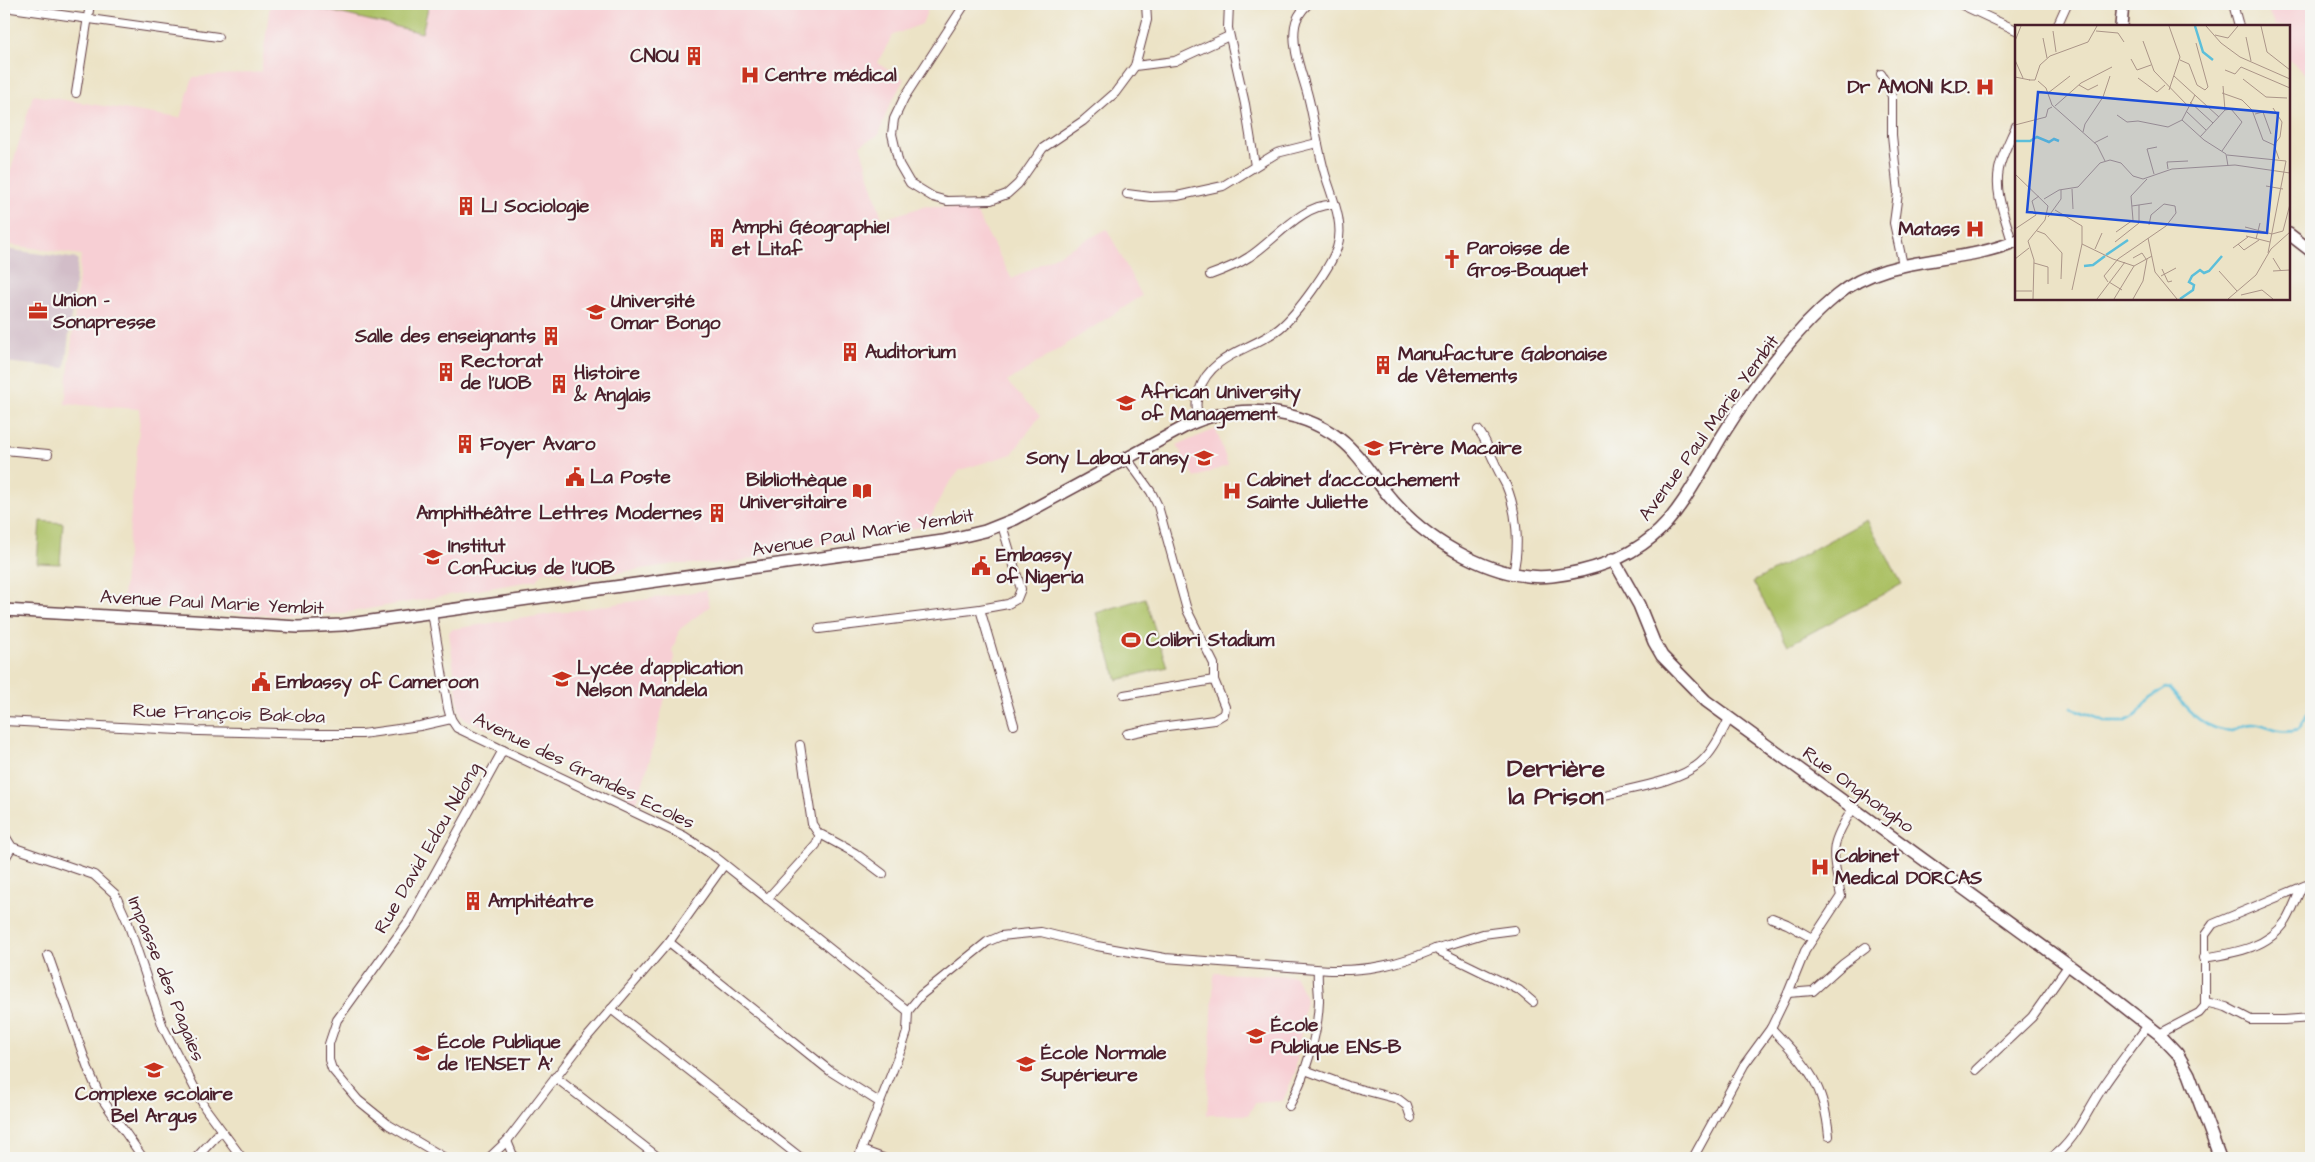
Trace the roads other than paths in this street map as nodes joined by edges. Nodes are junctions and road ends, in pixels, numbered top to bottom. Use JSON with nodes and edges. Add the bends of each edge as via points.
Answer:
{"nodes":[{"id":1,"x":90,"y":4,"type":"edge"},
{"id":2,"x":965,"y":4,"type":"edge"},
{"id":3,"x":1146,"y":4,"type":"edge"},
{"id":4,"x":1229,"y":4,"type":"edge"},
{"id":5,"x":1308,"y":4,"type":"edge"},
{"id":6,"x":1960,"y":4,"type":"edge"},
{"id":7,"x":2068,"y":4,"type":"edge"},
{"id":8,"x":2123,"y":4,"type":"edge"},
{"id":9,"x":2233,"y":4,"type":"edge"},
{"id":10,"x":4,"y":7,"type":"edge"},
{"id":11,"x":88,"y":18,"type":"junction"},
{"id":12,"x":2058,"y":25,"type":"edge"},
{"id":13,"x":2121,"y":25,"type":"edge"},
{"id":14,"x":2239,"y":25,"type":"edge"},
{"id":15,"x":2015,"y":30,"type":"edge"},
{"id":16,"x":1229,"y":36,"type":"junction"},
{"id":17,"x":218,"y":37,"type":"dead end"},
{"id":18,"x":1135,"y":66,"type":"junction"},
{"id":19,"x":1881,"y":74,"type":"dead end"},
{"id":20,"x":76,"y":93,"type":"dead end"},
{"id":21,"x":2015,"y":128,"type":"edge"},
{"id":22,"x":1317,"y":143,"type":"junction"},
{"id":23,"x":1255,"y":166,"type":"junction"},
{"id":24,"x":1127,"y":194,"type":"dead end"},
{"id":25,"x":1334,"y":205,"type":"junction"},
{"id":26,"x":2290,"y":235,"type":"edge"},
{"id":27,"x":2014,"y":241,"type":"edge"},
{"id":28,"x":2311,"y":251,"type":"edge"},
{"id":29,"x":1903,"y":265,"type":"junction"},
{"id":30,"x":1210,"y":275,"type":"dead end"},
{"id":31,"x":1200,"y":420,"type":"junction"},
{"id":32,"x":1478,"y":430,"type":"dead end"},
{"id":33,"x":4,"y":450,"type":"edge"},
{"id":34,"x":48,"y":454,"type":"dead end"},
{"id":35,"x":1128,"y":460,"type":"junction"},
{"id":36,"x":1002,"y":525,"type":"junction"},
{"id":37,"x":1613,"y":559,"type":"junction"},
{"id":38,"x":1513,"y":573,"type":"junction"},
{"id":39,"x":980,"y":609,"type":"junction"},
{"id":40,"x":4,"y":610,"type":"edge"},
{"id":41,"x":432,"y":612,"type":"junction"},
{"id":42,"x":819,"y":629,"type":"dead end"},
{"id":43,"x":1214,"y":680,"type":"junction"},
{"id":44,"x":1124,"y":695,"type":"dead end"},
{"id":45,"x":451,"y":719,"type":"junction"},
{"id":46,"x":1730,"y":719,"type":"junction"},
{"id":47,"x":4,"y":721,"type":"edge"},
{"id":48,"x":1014,"y":725,"type":"dead end"},
{"id":49,"x":1127,"y":734,"type":"dead end"},
{"id":50,"x":800,"y":745,"type":"dead end"},
{"id":51,"x":503,"y":750,"type":"junction"},
{"id":52,"x":1605,"y":794,"type":"dead end"},
{"id":53,"x":1854,"y":807,"type":"junction"},
{"id":54,"x":4,"y":834,"type":"edge"},
{"id":55,"x":819,"y":835,"type":"junction"},
{"id":56,"x":12,"y":847,"type":"junction"},
{"id":57,"x":4,"y":860,"type":"edge"},
{"id":58,"x":724,"y":865,"type":"junction"},
{"id":59,"x":883,"y":874,"type":"dead end"},
{"id":60,"x":2311,"y":883,"type":"edge"},
{"id":61,"x":2301,"y":889,"type":"junction"},
{"id":62,"x":767,"y":899,"type":"junction"},
{"id":63,"x":1772,"y":918,"type":"dead end"},
{"id":64,"x":1514,"y":930,"type":"dead end"},
{"id":65,"x":1812,"y":938,"type":"junction"},
{"id":66,"x":669,"y":942,"type":"junction"},
{"id":67,"x":1866,"y":947,"type":"dead end"},
{"id":68,"x":1435,"y":949,"type":"junction"},
{"id":69,"x":48,"y":955,"type":"dead end"},
{"id":70,"x":2204,"y":958,"type":"junction"},
{"id":71,"x":2068,"y":966,"type":"junction"},
{"id":72,"x":1318,"y":970,"type":"junction"},
{"id":73,"x":1788,"y":993,"type":"junction"},
{"id":74,"x":1533,"y":1002,"type":"dead end"},
{"id":75,"x":2206,"y":1002,"type":"junction"},
{"id":76,"x":611,"y":1009,"type":"junction"},
{"id":77,"x":908,"y":1011,"type":"junction"},
{"id":78,"x":2311,"y":1018,"type":"edge"},
{"id":79,"x":2148,"y":1025,"type":"junction"},
{"id":80,"x":1771,"y":1028,"type":"junction"},
{"id":81,"x":2160,"y":1034,"type":"junction"},
{"id":82,"x":1305,"y":1070,"type":"junction"},
{"id":83,"x":1976,"y":1070,"type":"dead end"},
{"id":84,"x":555,"y":1077,"type":"junction"},
{"id":85,"x":879,"y":1102,"type":"junction"},
{"id":86,"x":1289,"y":1106,"type":"dead end"},
{"id":87,"x":1411,"y":1118,"type":"dead end"},
{"id":88,"x":220,"y":1131,"type":"junction"},
{"id":89,"x":1829,"y":1136,"type":"dead end"},
{"id":90,"x":506,"y":1141,"type":"junction"},
{"id":91,"x":861,"y":1150,"type":"junction"},
{"id":92,"x":143,"y":1158,"type":"edge"},
{"id":93,"x":196,"y":1158,"type":"edge"},
{"id":94,"x":242,"y":1158,"type":"edge"},
{"id":95,"x":445,"y":1158,"type":"edge"},
{"id":96,"x":489,"y":1158,"type":"edge"},
{"id":97,"x":514,"y":1158,"type":"edge"},
{"id":98,"x":659,"y":1158,"type":"edge"},
{"id":99,"x":801,"y":1158,"type":"edge"},
{"id":100,"x":858,"y":1158,"type":"edge"},
{"id":101,"x":883,"y":1158,"type":"edge"},
{"id":102,"x":1693,"y":1158,"type":"edge"},
{"id":103,"x":2051,"y":1158,"type":"edge"},
{"id":104,"x":2220,"y":1158,"type":"edge"}],
"edges":[{"from":1,"to":11,"type":"street"},
{"from":2,"to":18,"type":"street","via":[[904,98],[893,126],[895,148],[905,177],[916,188],[940,200],[981,201],[1007,194],[1043,148],[1105,102]]},
{"from":3,"to":18,"type":"street","via":[[1146,20]]},
{"from":4,"to":16,"type":"street"},
{"from":5,"to":22,"type":"street","via":[[1295,25],[1294,35]]},
{"from":6,"to":15,"type":"street"},
{"from":7,"to":12,"type":"street"},
{"from":8,"to":13,"type":"main road"},
{"from":9,"to":14,"type":"street"},
{"from":10,"to":11,"type":"street"},
{"from":11,"to":17,"type":"street"},
{"from":11,"to":20,"type":"street"},
{"from":16,"to":18,"type":"street","via":[[1175,61]]},
{"from":16,"to":23,"type":"street"},
{"from":19,"to":29,"type":"street","via":[[1892,97],[1892,142],[1898,193],[1894,223]]},
{"from":21,"to":27,"type":"street","via":[[2003,155],[1998,178],[2000,202]]},
{"from":22,"to":23,"type":"street","via":[[1286,150]]},
{"from":22,"to":25,"type":"street"},
{"from":23,"to":24,"type":"street","via":[[1233,181],[1210,189],[1164,197]]},
{"from":25,"to":30,"type":"street","via":[[1327,204],[1312,210],[1251,256]]},
{"from":25,"to":31,"type":"street","via":[[1340,231],[1329,263],[1281,327],[1211,368],[1197,398]]},
{"from":26,"to":28,"type":"main road"},
{"from":27,"to":29,"type":"main road","name":"Avenue Paul Marie Yembit","via":[[1978,253]]},
{"from":29,"to":37,"type":"main road","name":"Avenue Paul Marie Yembit","via":[[1863,278],[1824,307],[1742,404],[1671,517],[1652,538]]},
{"from":31,"to":35,"type":"main road","name":"Avenue Paul Marie Yembit"},
{"from":31,"to":38,"type":"main road","name":"Avenue Paul Marie Yembit","via":[[1252,411],[1295,418],[1322,427],[1350,448],[1417,526],[1459,552]]},
{"from":32,"to":38,"type":"street","via":[[1490,446],[1492,459],[1511,504],[1517,550]]},
{"from":33,"to":34,"type":"street"},
{"from":35,"to":36,"type":"main road","name":"Avenue Paul Marie Yembit"},
{"from":35,"to":43,"type":"street","via":[[1158,506],[1184,602],[1193,627],[1214,664]]},
{"from":36,"to":39,"type":"street","via":[[1021,589],[1017,599],[1008,604]]},
{"from":36,"to":41,"type":"main road","name":"Avenue Paul Marie Yembit","via":[[963,537],[908,547]]},
{"from":37,"to":38,"type":"main road","name":"Avenue Paul Marie Yembit","via":[[1571,573],[1548,576]]},
{"from":37,"to":46,"type":"main road","name":"Rue Onghongho","via":[[1662,656],[1706,701]]},
{"from":39,"to":42,"type":"street"},
{"from":39,"to":48,"type":"street"},
{"from":40,"to":41,"type":"main road","name":"Avenue Paul Marie Yembit","via":[[298,627],[342,625]]},
{"from":41,"to":45,"type":"street","name":"Avenue des Grandes Ecoles"},
{"from":43,"to":44,"type":"street"},
{"from":43,"to":49,"type":"street","via":[[1225,707],[1220,717]]},
{"from":45,"to":47,"type":"street","name":"Rue François Bakoba","via":[[341,734],[198,731]]},
{"from":45,"to":51,"type":"street","name":"Avenue des Grandes Ecoles","via":[[467,734]]},
{"from":46,"to":52,"type":"street","via":[[1714,747],[1699,764],[1666,779]]},
{"from":46,"to":53,"type":"main road","name":"Rue Onghongho"},
{"from":50,"to":55,"type":"street","via":[[812,824]]},
{"from":51,"to":58,"type":"street","name":"Avenue des Grandes Ecoles","via":[[658,822]]},
{"from":51,"to":95,"type":"street","name":"Rue David Edou Ndong","via":[[410,919],[337,1020],[329,1044],[332,1069],[358,1100],[390,1125]]},
{"from":53,"to":65,"type":"street","via":[[1833,844],[1841,896]]},
{"from":53,"to":71,"type":"main road","name":"Rue Onghongho"},
{"from":54,"to":56,"type":"street"},
{"from":55,"to":59,"type":"street","via":[[855,853]]},
{"from":55,"to":62,"type":"street","via":[[816,845]]},
{"from":56,"to":57,"type":"street"},
{"from":56,"to":88,"type":"street","name":"Impasse des Pagaies","via":[[94,875],[115,894],[163,1027],[188,1078]]},
{"from":58,"to":62,"type":"street","name":"Avenue des Grandes Ecoles"},
{"from":58,"to":66,"type":"street"},
{"from":60,"to":61,"type":"street"},
{"from":61,"to":70,"type":"street","via":[[2286,921],[2272,937],[2249,949]]},
{"from":61,"to":70,"type":"street","via":[[2213,924],[2205,935]]},
{"from":62,"to":77,"type":"street","name":"Avenue des Grandes Ecoles"},
{"from":63,"to":65,"type":"street"},
{"from":64,"to":68,"type":"street","via":[[1483,934]]},
{"from":65,"to":73,"type":"street"},
{"from":66,"to":76,"type":"street"},
{"from":66,"to":85,"type":"street","via":[[830,1071]]},
{"from":67,"to":73,"type":"street","via":[[1813,991]]},
{"from":68,"to":72,"type":"street","via":[[1388,966],[1350,971]]},
{"from":68,"to":74,"type":"street","via":[[1519,990]]},
{"from":69,"to":92,"type":"street","via":[[100,1096]]},
{"from":70,"to":75,"type":"street"},
{"from":71,"to":79,"type":"main road","name":"Rue Onghongho"},
{"from":71,"to":83,"type":"street","via":[[2032,1017]]},
{"from":72,"to":77,"type":"street","via":[[1165,958],[1041,932],[1020,934],[1001,936],[987,942],[921,995]]},
{"from":72,"to":82,"type":"street","via":[[1317,1022]]},
{"from":73,"to":80,"type":"street"},
{"from":75,"to":78,"type":"street","via":[[2226,1007],[2251,1020]]},
{"from":75,"to":81,"type":"street","via":[[2199,1013]]},
{"from":76,"to":84,"type":"street"},
{"from":76,"to":99,"type":"street"},
{"from":77,"to":85,"type":"street","via":[[907,1032]]},
{"from":79,"to":81,"type":"main road","name":"Rue Onghongho"},
{"from":79,"to":103,"type":"street","via":[[2102,1088],[2079,1129]]},
{"from":80,"to":89,"type":"street","via":[[1807,1066],[1816,1082],[1827,1113]]},
{"from":80,"to":102,"type":"street","via":[[1744,1065]]},
{"from":81,"to":104,"type":"main road","name":"Rue Onghongho","via":[[2177,1053],[2189,1074]]},
{"from":82,"to":86,"type":"street"},
{"from":82,"to":87,"type":"street","via":[[1398,1099],[1407,1106]]},
{"from":84,"to":90,"type":"street"},
{"from":84,"to":98,"type":"street"},
{"from":85,"to":91,"type":"street"},
{"from":88,"to":93,"type":"street"},
{"from":88,"to":94,"type":"street","name":"Impasse des Pagaies"},
{"from":90,"to":96,"type":"street"},
{"from":90,"to":97,"type":"street"},
{"from":91,"to":100,"type":"street"},
{"from":91,"to":101,"type":"street"}]}
